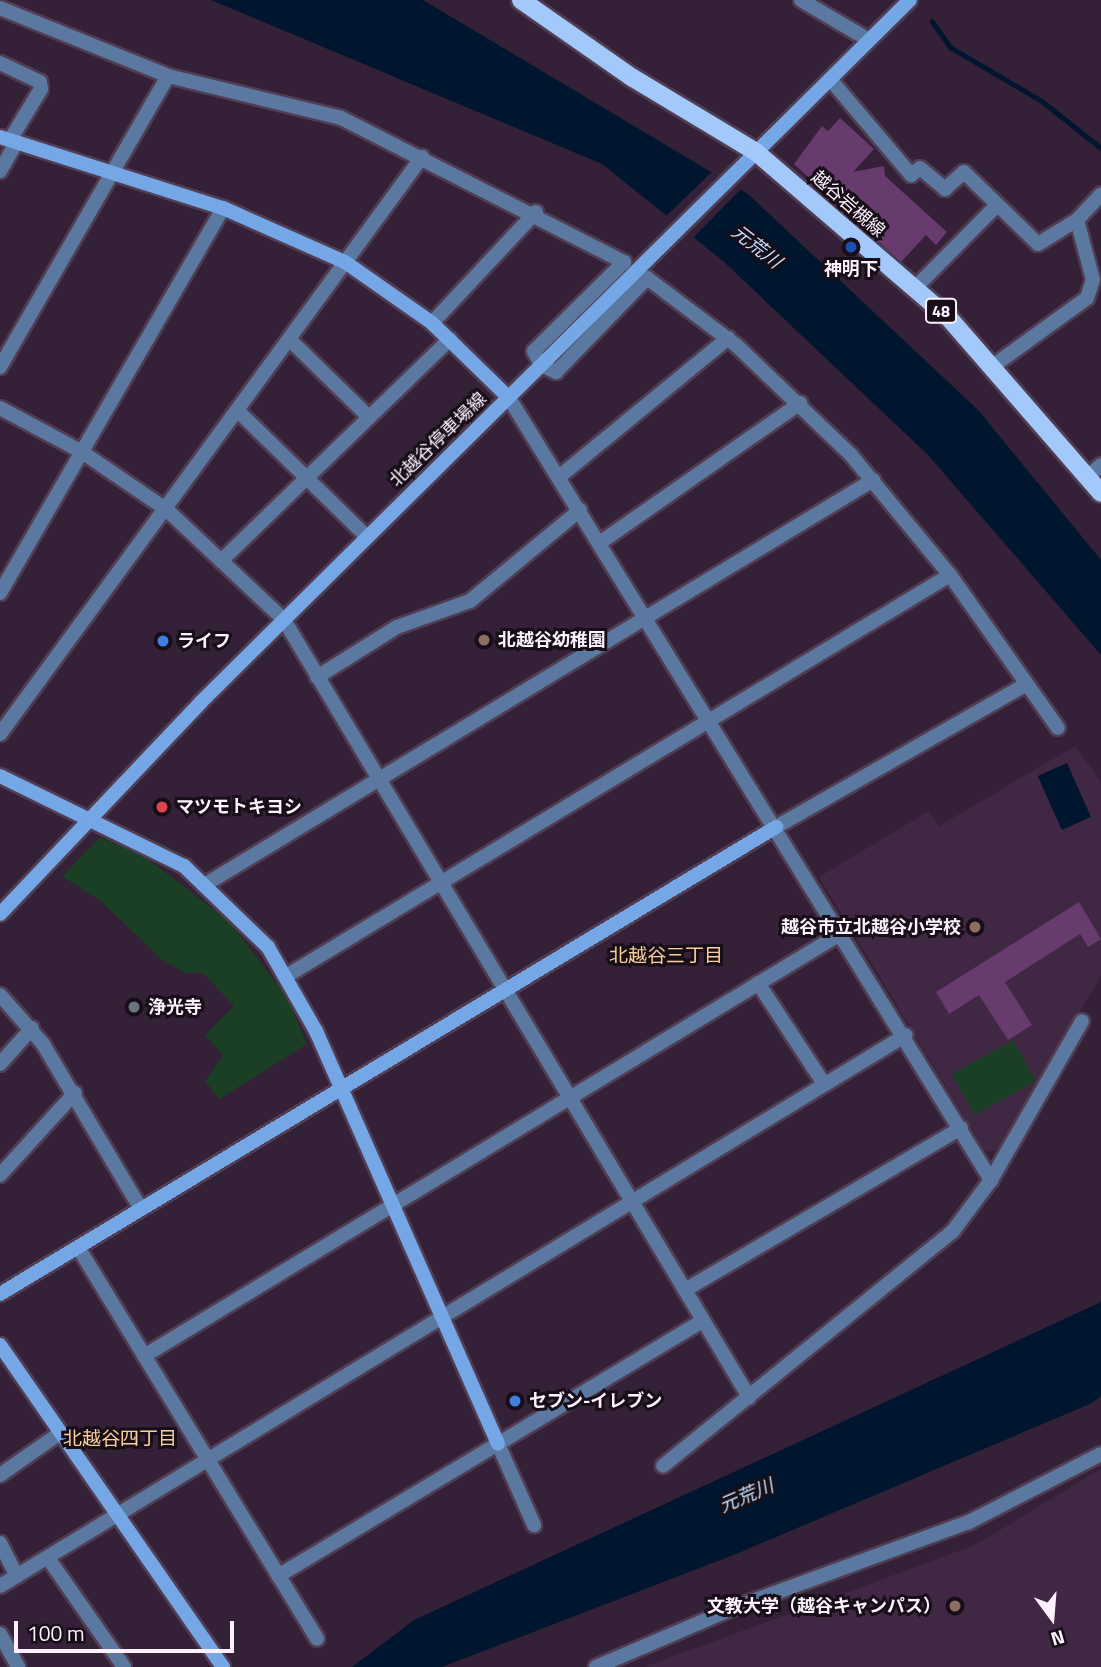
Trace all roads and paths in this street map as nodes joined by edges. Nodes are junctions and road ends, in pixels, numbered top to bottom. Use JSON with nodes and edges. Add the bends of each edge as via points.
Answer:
{"nodes":[{"id":1,"x":521,"y":0,"type":"edge"},
{"id":2,"x":801,"y":0,"type":"edge"},
{"id":3,"x":910,"y":0,"type":"edge"},
{"id":4,"x":0,"y":8,"type":"edge"},
{"id":5,"x":869,"y":40,"type":"junction"},
{"id":6,"x":0,"y":63,"type":"edge"},
{"id":7,"x":169,"y":76,"type":"junction"},
{"id":8,"x":830,"y":79,"type":"junction"},
{"id":9,"x":9,"y":140,"type":"edge"},
{"id":10,"x":422,"y":157,"type":"junction"},
{"id":11,"x":751,"y":157,"type":"junction"},
{"id":12,"x":0,"y":171,"type":"edge"},
{"id":13,"x":111,"y":171,"type":"junction"},
{"id":14,"x":1101,"y":194,"type":"edge"},
{"id":15,"x":997,"y":205,"type":"junction"},
{"id":16,"x":223,"y":208,"type":"junction"},
{"id":17,"x":537,"y":212,"type":"junction"},
{"id":18,"x":1077,"y":220,"type":"junction"},
{"id":19,"x":345,"y":262,"type":"junction"},
{"id":20,"x":1097,"y":277,"type":"edge"},
{"id":21,"x":914,"y":289,"type":"junction"},
{"id":22,"x":432,"y":323,"type":"junction"},
{"id":23,"x":728,"y":338,"type":"junction"},
{"id":24,"x":450,"y":339,"type":"junction"},
{"id":25,"x":290,"y":340,"type":"junction"},
{"id":26,"x":541,"y":365,"type":"junction"},
{"id":27,"x":993,"y":366,"type":"junction"},
{"id":28,"x":0,"y":367,"type":"edge"},
{"id":29,"x":509,"y":398,"type":"junction"},
{"id":30,"x":800,"y":403,"type":"junction"},
{"id":31,"x":0,"y":408,"type":"edge"},
{"id":32,"x":239,"y":412,"type":"junction"},
{"id":33,"x":369,"y":417,"type":"junction"},
{"id":34,"x":82,"y":452,"type":"junction"},
{"id":35,"x":1094,"y":471,"type":"edge"},
{"id":36,"x":559,"y":477,"type":"junction"},
{"id":37,"x":307,"y":478,"type":"junction"},
{"id":38,"x":873,"y":480,"type":"junction"},
{"id":39,"x":1101,"y":494,"type":"edge"},
{"id":40,"x":166,"y":510,"type":"junction"},
{"id":41,"x":580,"y":510,"type":"junction"},
{"id":42,"x":367,"y":537,"type":"junction"},
{"id":43,"x":601,"y":541,"type":"junction"},
{"id":44,"x":221,"y":561,"type":"junction"},
{"id":45,"x":950,"y":575,"type":"junction"},
{"id":46,"x":0,"y":593,"type":"edge"},
{"id":47,"x":648,"y":615,"type":"junction"},
{"id":48,"x":284,"y":620,"type":"junction"},
{"id":49,"x":317,"y":677,"type":"junction"},
{"id":50,"x":1025,"y":685,"type":"junction"},
{"id":51,"x":712,"y":719,"type":"junction"},
{"id":52,"x":1058,"y":728,"type":"dead end"},
{"id":53,"x":0,"y":734,"type":"edge"},
{"id":54,"x":0,"y":776,"type":"edge"},
{"id":55,"x":379,"y":776,"type":"junction"},
{"id":56,"x":89,"y":816,"type":"junction"},
{"id":57,"x":776,"y":827,"type":"junction"},
{"id":58,"x":442,"y":881,"type":"junction"},
{"id":59,"x":206,"y":884,"type":"junction"},
{"id":60,"x":0,"y":914,"type":"edge"},
{"id":61,"x":840,"y":934,"type":"junction"},
{"id":62,"x":288,"y":975,"type":"junction"},
{"id":63,"x":758,"y":984,"type":"junction"},
{"id":64,"x":507,"y":989,"type":"junction"},
{"id":65,"x":0,"y":995,"type":"edge"},
{"id":66,"x":1082,"y":1021,"type":"dead end"},
{"id":67,"x":32,"y":1028,"type":"junction"},
{"id":68,"x":906,"y":1035,"type":"junction"},
{"id":69,"x":0,"y":1063,"type":"edge"},
{"id":70,"x":824,"y":1084,"type":"junction"},
{"id":71,"x":341,"y":1089,"type":"junction"},
{"id":72,"x":75,"y":1093,"type":"junction"},
{"id":73,"x":571,"y":1097,"type":"junction"},
{"id":74,"x":961,"y":1128,"type":"junction"},
{"id":75,"x":0,"y":1175,"type":"edge"},
{"id":76,"x":991,"y":1180,"type":"junction"},
{"id":77,"x":633,"y":1202,"type":"junction"},
{"id":78,"x":392,"y":1206,"type":"junction"},
{"id":79,"x":141,"y":1209,"type":"junction"},
{"id":80,"x":78,"y":1247,"type":"junction"},
{"id":81,"x":685,"y":1290,"type":"junction"},
{"id":82,"x":0,"y":1294,"type":"edge"},
{"id":83,"x":442,"y":1319,"type":"junction"},
{"id":84,"x":703,"y":1321,"type":"junction"},
{"id":85,"x":0,"y":1345,"type":"edge"},
{"id":86,"x":144,"y":1356,"type":"junction"},
{"id":87,"x":749,"y":1397,"type":"junction"},
{"id":88,"x":60,"y":1433,"type":"junction"},
{"id":89,"x":498,"y":1444,"type":"junction"},
{"id":90,"x":1101,"y":1454,"type":"edge"},
{"id":91,"x":208,"y":1460,"type":"junction"},
{"id":92,"x":663,"y":1466,"type":"dead end"},
{"id":93,"x":0,"y":1475,"type":"edge"},
{"id":94,"x":118,"y":1515,"type":"junction"},
{"id":95,"x":534,"y":1525,"type":"dead end"},
{"id":96,"x":0,"y":1543,"type":"edge"},
{"id":97,"x":48,"y":1558,"type":"junction"},
{"id":98,"x":18,"y":1576,"type":"junction"},
{"id":99,"x":278,"y":1576,"type":"junction"},
{"id":100,"x":0,"y":1587,"type":"edge"},
{"id":101,"x":0,"y":1634,"type":"edge"},
{"id":102,"x":317,"y":1639,"type":"dead end"},
{"id":103,"x":18,"y":1667,"type":"edge"},
{"id":104,"x":124,"y":1667,"type":"edge"},
{"id":105,"x":223,"y":1667,"type":"edge"},
{"id":106,"x":596,"y":1667,"type":"edge"}],
"edges":[{"from":1,"to":11,"type":"main road","name":"越谷岩槻線","number":"48"},
{"from":2,"to":5,"type":"street"},
{"from":3,"to":5,"type":"street","name":"北越谷停車場線"},
{"from":4,"to":7,"type":"street"},
{"from":5,"to":8,"type":"street","name":"北越谷停車場線"},
{"from":6,"to":9,"type":"street","via":[[40,82]]},
{"from":7,"to":10,"type":"street","via":[[341,118]]},
{"from":7,"to":13,"type":"street"},
{"from":8,"to":11,"type":"street","name":"北越谷停車場線"},
{"from":8,"to":15,"type":"street","via":[[911,175],[920,168],[945,190],[964,172]]},
{"from":9,"to":12,"type":"street"},
{"from":9,"to":13,"type":"street"},
{"from":10,"to":17,"type":"street"},
{"from":10,"to":19,"type":"street"},
{"from":11,"to":21,"type":"main road","name":"越谷岩槻線","number":"48"},
{"from":11,"to":26,"type":"street","name":"北越谷停車場線"},
{"from":13,"to":16,"type":"street"},
{"from":13,"to":28,"type":"street"},
{"from":14,"to":18,"type":"street"},
{"from":15,"to":18,"type":"street","via":[[1038,244]]},
{"from":15,"to":21,"type":"street"},
{"from":16,"to":19,"type":"street"},
{"from":16,"to":34,"type":"street"},
{"from":17,"to":22,"type":"street"},
{"from":17,"to":26,"type":"street","via":[[624,262],[534,351]]},
{"from":18,"to":20,"type":"street"},
{"from":19,"to":22,"type":"street"},
{"from":19,"to":25,"type":"street"},
{"from":20,"to":27,"type":"street","via":[[1087,298]]},
{"from":21,"to":27,"type":"main road","name":"越谷岩槻線","number":"48"},
{"from":22,"to":24,"type":"street"},
{"from":23,"to":26,"type":"street","via":[[647,278],[556,372]]},
{"from":23,"to":30,"type":"street"},
{"from":23,"to":36,"type":"street"},
{"from":24,"to":29,"type":"street"},
{"from":24,"to":33,"type":"street"},
{"from":25,"to":32,"type":"street"},
{"from":25,"to":33,"type":"street"},
{"from":26,"to":29,"type":"street","name":"北越谷停車場線"},
{"from":27,"to":35,"type":"main road","name":"越谷岩槻線","number":"48"},
{"from":29,"to":36,"type":"street"},
{"from":29,"to":42,"type":"street","name":"北越谷停車場線"},
{"from":30,"to":38,"type":"street"},
{"from":30,"to":43,"type":"street"},
{"from":31,"to":34,"type":"street"},
{"from":32,"to":37,"type":"street"},
{"from":32,"to":40,"type":"street"},
{"from":33,"to":37,"type":"street"},
{"from":34,"to":40,"type":"street"},
{"from":34,"to":46,"type":"street"},
{"from":35,"to":39,"type":"main road","name":"越谷岩槻線","number":"48"},
{"from":36,"to":41,"type":"street"},
{"from":37,"to":42,"type":"street"},
{"from":37,"to":44,"type":"street"},
{"from":38,"to":45,"type":"street"},
{"from":38,"to":47,"type":"street"},
{"from":40,"to":44,"type":"street"},
{"from":40,"to":53,"type":"street"},
{"from":41,"to":43,"type":"street"},
{"from":41,"to":49,"type":"street","via":[[470,601],[397,627]]},
{"from":42,"to":48,"type":"street","name":"北越谷停車場線"},
{"from":43,"to":47,"type":"street"},
{"from":44,"to":48,"type":"street"},
{"from":45,"to":50,"type":"street"},
{"from":45,"to":51,"type":"street"},
{"from":47,"to":51,"type":"street"},
{"from":47,"to":55,"type":"street"},
{"from":48,"to":49,"type":"street"},
{"from":48,"to":56,"type":"street","name":"北越谷停車場線"},
{"from":49,"to":55,"type":"street"},
{"from":50,"to":52,"type":"street"},
{"from":50,"to":57,"type":"street"},
{"from":51,"to":57,"type":"street"},
{"from":51,"to":58,"type":"street"},
{"from":54,"to":56,"type":"street"},
{"from":55,"to":58,"type":"street"},
{"from":55,"to":59,"type":"street"},
{"from":56,"to":59,"type":"street","via":[[153,847]]},
{"from":56,"to":60,"type":"street","name":"北越谷停車場線"},
{"from":57,"to":61,"type":"street"},
{"from":57,"to":64,"type":"street"},
{"from":58,"to":62,"type":"street"},
{"from":58,"to":64,"type":"street"},
{"from":59,"to":62,"type":"street","via":[[248,923]]},
{"from":61,"to":63,"type":"street"},
{"from":61,"to":68,"type":"street"},
{"from":62,"to":71,"type":"street"},
{"from":63,"to":70,"type":"street"},
{"from":63,"to":73,"type":"street"},
{"from":64,"to":71,"type":"street"},
{"from":64,"to":73,"type":"street"},
{"from":65,"to":67,"type":"street"},
{"from":66,"to":76,"type":"street"},
{"from":67,"to":69,"type":"street"},
{"from":67,"to":72,"type":"street"},
{"from":68,"to":70,"type":"street"},
{"from":68,"to":74,"type":"street"},
{"from":70,"to":77,"type":"street"},
{"from":71,"to":78,"type":"street"},
{"from":71,"to":79,"type":"street"},
{"from":72,"to":75,"type":"street"},
{"from":72,"to":79,"type":"street"},
{"from":73,"to":77,"type":"street"},
{"from":73,"to":78,"type":"street"},
{"from":74,"to":76,"type":"street"},
{"from":74,"to":81,"type":"street"},
{"from":76,"to":87,"type":"street","via":[[953,1231]]},
{"from":77,"to":81,"type":"street"},
{"from":77,"to":83,"type":"street"},
{"from":78,"to":83,"type":"street"},
{"from":78,"to":86,"type":"street"},
{"from":79,"to":80,"type":"street"},
{"from":80,"to":82,"type":"street"},
{"from":80,"to":86,"type":"street"},
{"from":81,"to":84,"type":"street"},
{"from":83,"to":89,"type":"street"},
{"from":83,"to":91,"type":"street"},
{"from":84,"to":87,"type":"street"},
{"from":84,"to":89,"type":"street"},
{"from":85,"to":88,"type":"street"},
{"from":86,"to":91,"type":"street"},
{"from":87,"to":92,"type":"street"},
{"from":88,"to":93,"type":"street"},
{"from":88,"to":94,"type":"street"},
{"from":89,"to":95,"type":"street"},
{"from":89,"to":99,"type":"street"},
{"from":90,"to":106,"type":"street","via":[[969,1522],[731,1609]]},
{"from":91,"to":94,"type":"street"},
{"from":91,"to":99,"type":"street"},
{"from":94,"to":97,"type":"street"},
{"from":94,"to":105,"type":"street"},
{"from":96,"to":98,"type":"street"},
{"from":97,"to":98,"type":"street"},
{"from":97,"to":104,"type":"street"},
{"from":98,"to":100,"type":"street"},
{"from":99,"to":102,"type":"street"},
{"from":101,"to":103,"type":"street"}]}
